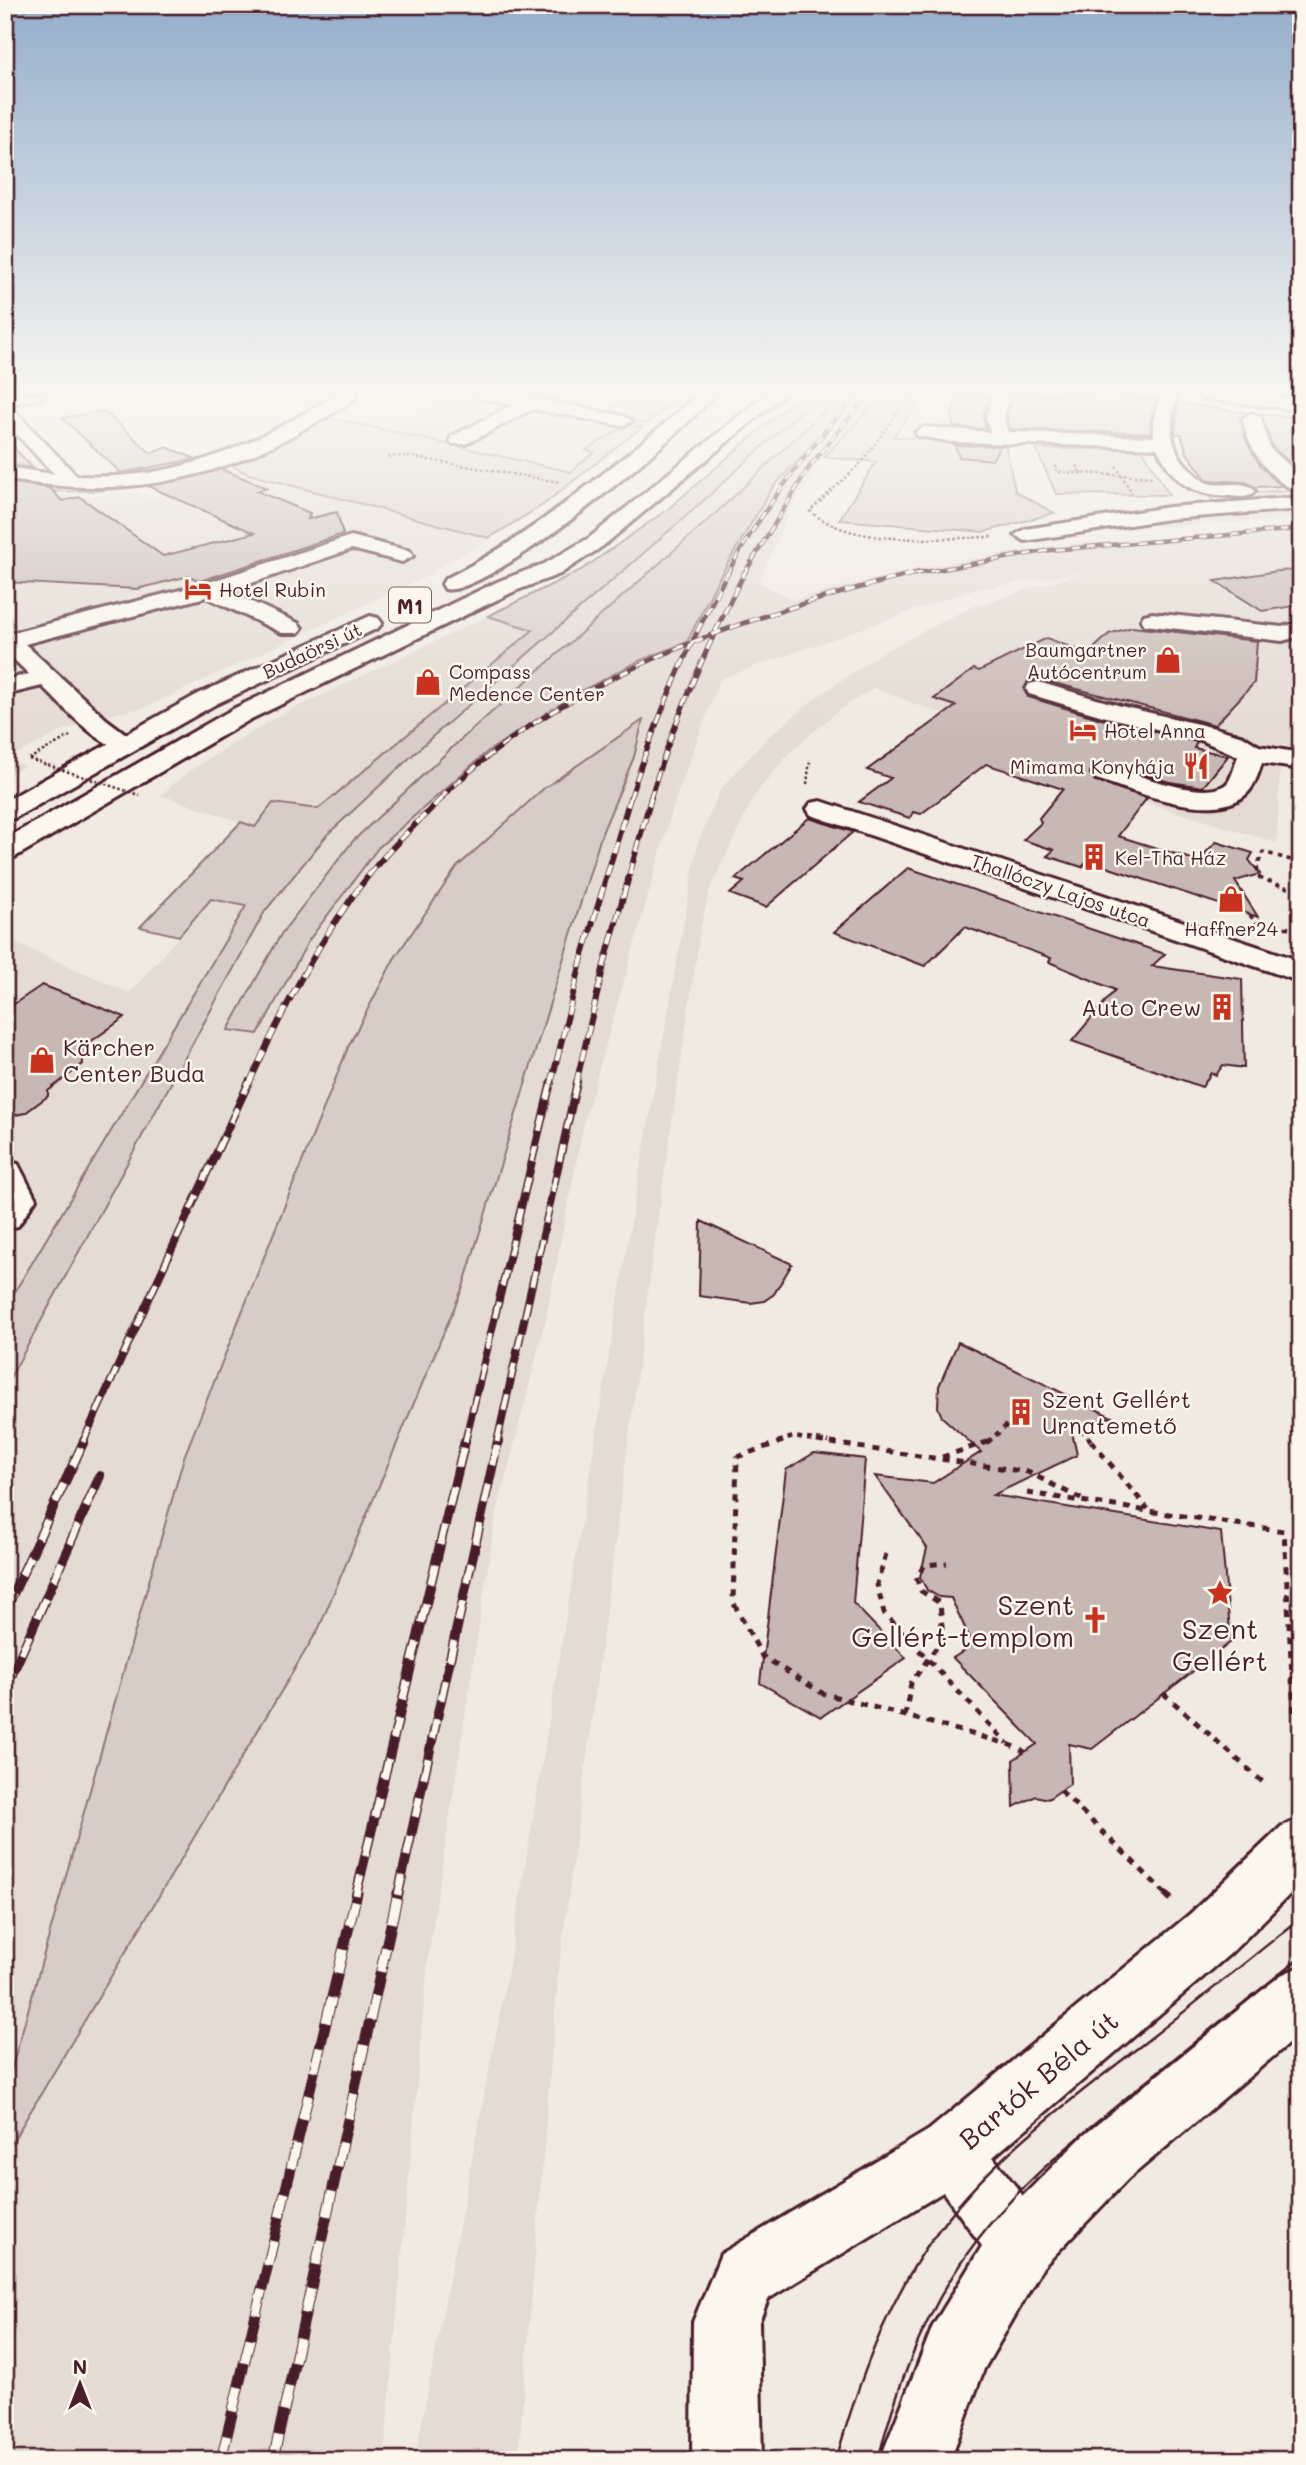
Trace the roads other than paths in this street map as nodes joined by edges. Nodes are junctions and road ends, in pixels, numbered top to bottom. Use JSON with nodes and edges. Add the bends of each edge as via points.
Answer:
{"nodes":[{"id":1,"x":569,"y":509,"type":"edge"},
{"id":2,"x":608,"y":509,"type":"edge"},
{"id":3,"x":636,"y":509,"type":"edge"},
{"id":4,"x":1221,"y":509,"type":"edge"},
{"id":5,"x":1025,"y":535,"type":"dead end"},
{"id":6,"x":402,"y":556,"type":"dead end"},
{"id":7,"x":508,"y":586,"type":"junction"},
{"id":8,"x":208,"y":590,"type":"junction"},
{"id":9,"x":429,"y":596,"type":"dead end"},
{"id":10,"x":385,"y":617,"type":"dead end"},
{"id":11,"x":1152,"y":620,"type":"dead end"},
{"id":12,"x":290,"y":628,"type":"dead end"},
{"id":13,"x":1301,"y":629,"type":"edge"},
{"id":14,"x":7,"y":640,"type":"edge"},
{"id":15,"x":46,"y":677,"type":"junction"},
{"id":16,"x":5,"y":688,"type":"edge"},
{"id":17,"x":1038,"y":689,"type":"dead end"},
{"id":18,"x":125,"y":743,"type":"junction"},
{"id":19,"x":1252,"y":753,"type":"junction"},
{"id":20,"x":1301,"y":761,"type":"edge"},
{"id":21,"x":1105,"y":773,"type":"dead end"},
{"id":22,"x":821,"y":809,"type":"dead end"},
{"id":23,"x":5,"y":812,"type":"edge"},
{"id":24,"x":5,"y":851,"type":"edge"},
{"id":25,"x":1301,"y":972,"type":"edge"},
{"id":26,"x":5,"y":1173,"type":"edge"},
{"id":27,"x":5,"y":1217,"type":"edge"},
{"id":28,"x":1301,"y":1845,"type":"edge"},
{"id":29,"x":1301,"y":1995,"type":"edge"},
{"id":30,"x":951,"y":2152,"type":"junction"},
{"id":31,"x":1020,"y":2244,"type":"junction"},
{"id":32,"x":727,"y":2460,"type":"edge"},
{"id":33,"x":915,"y":2460,"type":"edge"}],
"edges":[{"from":1,"to":9,"type":"street","number":"M1","via":[[498,561]]},
{"from":2,"to":7,"type":"street","name":"Budaörsi út"},
{"from":3,"to":7,"type":"street","name":"Budaörsi út","via":[[552,569]]},
{"from":4,"to":5,"type":"street"},
{"from":6,"to":8,"type":"street","via":[[351,542]]},
{"from":7,"to":24,"type":"street","name":"Budaörsi út","number":"M1","via":[[242,714]]},
{"from":8,"to":12,"type":"street"},
{"from":8,"to":14,"type":"street"},
{"from":10,"to":18,"type":"street","name":"Budaörsi út","number":"M1"},
{"from":11,"to":13,"type":"street","via":[[1282,634]]},
{"from":14,"to":15,"type":"street"},
{"from":15,"to":16,"type":"street"},
{"from":15,"to":18,"type":"street"},
{"from":17,"to":19,"type":"street","via":[[1206,733]]},
{"from":18,"to":23,"type":"street","name":"Budaörsi út","number":"M1"},
{"from":19,"to":20,"type":"street"},
{"from":19,"to":21,"type":"street","via":[[1237,789],[1220,799],[1188,797]]},
{"from":22,"to":25,"type":"street","name":"Thallóczy Lajos utca"},
{"from":26,"to":27,"type":"street","via":[[17,1199]]},
{"from":28,"to":30,"type":"street","name":"Bartók Béla út","via":[[1210,1933]]},
{"from":29,"to":31,"type":"street","via":[[1106,2157]]},
{"from":30,"to":31,"type":"street","name":"Bartók Béla út"},
{"from":30,"to":32,"type":"street","via":[[744,2277],[726,2322]]},
{"from":31,"to":33,"type":"street","via":[[957,2350]]}]}
